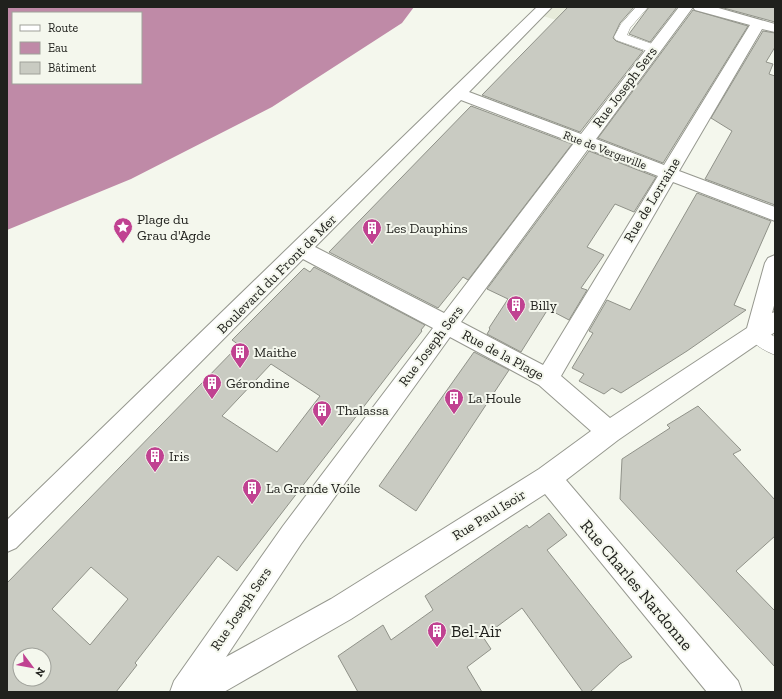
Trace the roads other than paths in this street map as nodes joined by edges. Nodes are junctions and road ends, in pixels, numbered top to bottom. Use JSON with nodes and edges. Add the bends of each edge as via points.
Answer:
{"nodes":[{"id":1,"x":545,"y":7,"type":"edge"},
{"id":2,"x":642,"y":7,"type":"edge"},
{"id":3,"x":686,"y":7,"type":"edge"},
{"id":4,"x":700,"y":7,"type":"edge"},
{"id":5,"x":766,"y":26,"type":"edge"},
{"id":6,"x":654,"y":49,"type":"junction"},
{"id":7,"x":458,"y":93,"type":"junction"},
{"id":8,"x":584,"y":142,"type":"junction"},
{"id":9,"x":667,"y":174,"type":"junction"},
{"id":10,"x":775,"y":214,"type":"edge"},
{"id":11,"x":302,"y":249,"type":"junction"},
{"id":12,"x":775,"y":262,"type":"edge"},
{"id":13,"x":447,"y":325,"type":"junction"},
{"id":14,"x":769,"y":334,"type":"edge"},
{"id":15,"x":547,"y":378,"type":"junction"},
{"id":16,"x":609,"y":432,"type":"junction"},
{"id":17,"x":548,"y":478,"type":"junction"},
{"id":18,"x":7,"y":540,"type":"edge"},
{"id":19,"x":185,"y":692,"type":"edge"},
{"id":20,"x":194,"y":692,"type":"edge"},
{"id":21,"x":727,"y":692,"type":"edge"}],
"edges":[{"from":1,"to":7,"type":"street","name":"Boulevard du Front de Mer"},
{"from":2,"to":6,"type":"lane","via":[[620,37]]},
{"from":3,"to":6,"type":"street","name":"Rue Joseph Sers"},
{"from":4,"to":5,"type":"street"},
{"from":5,"to":9,"type":"street","name":"Rue de Lorraine"},
{"from":6,"to":8,"type":"street","name":"Rue Joseph Sers"},
{"from":7,"to":8,"type":"street","name":"Rue de Vergaville"},
{"from":7,"to":11,"type":"street","name":"Boulevard du Front de Mer"},
{"from":8,"to":9,"type":"street","name":"Rue de Vergaville"},
{"from":8,"to":13,"type":"street","name":"Rue Joseph Sers"},
{"from":9,"to":10,"type":"street","name":"Rue de Vergaville"},
{"from":9,"to":15,"type":"street","name":"Rue de Lorraine"},
{"from":11,"to":13,"type":"street","name":"Rue de la Plage"},
{"from":11,"to":18,"type":"street","name":"Boulevard du Front de Mer"},
{"from":12,"to":14,"type":"street"},
{"from":13,"to":15,"type":"street","name":"Rue de la Plage"},
{"from":13,"to":19,"type":"street","name":"Rue Joseph Sers","via":[[292,535]]},
{"from":14,"to":16,"type":"street","name":"Rue Paul Isoir"},
{"from":15,"to":16,"type":"street","name":"Rue de la Plage"},
{"from":16,"to":17,"type":"street","name":"Rue Paul Isoir"},
{"from":17,"to":20,"type":"street","name":"Rue Paul Isoir","via":[[341,609]]},
{"from":17,"to":21,"type":"street","name":"Rue Charles Nardonne"}]}
